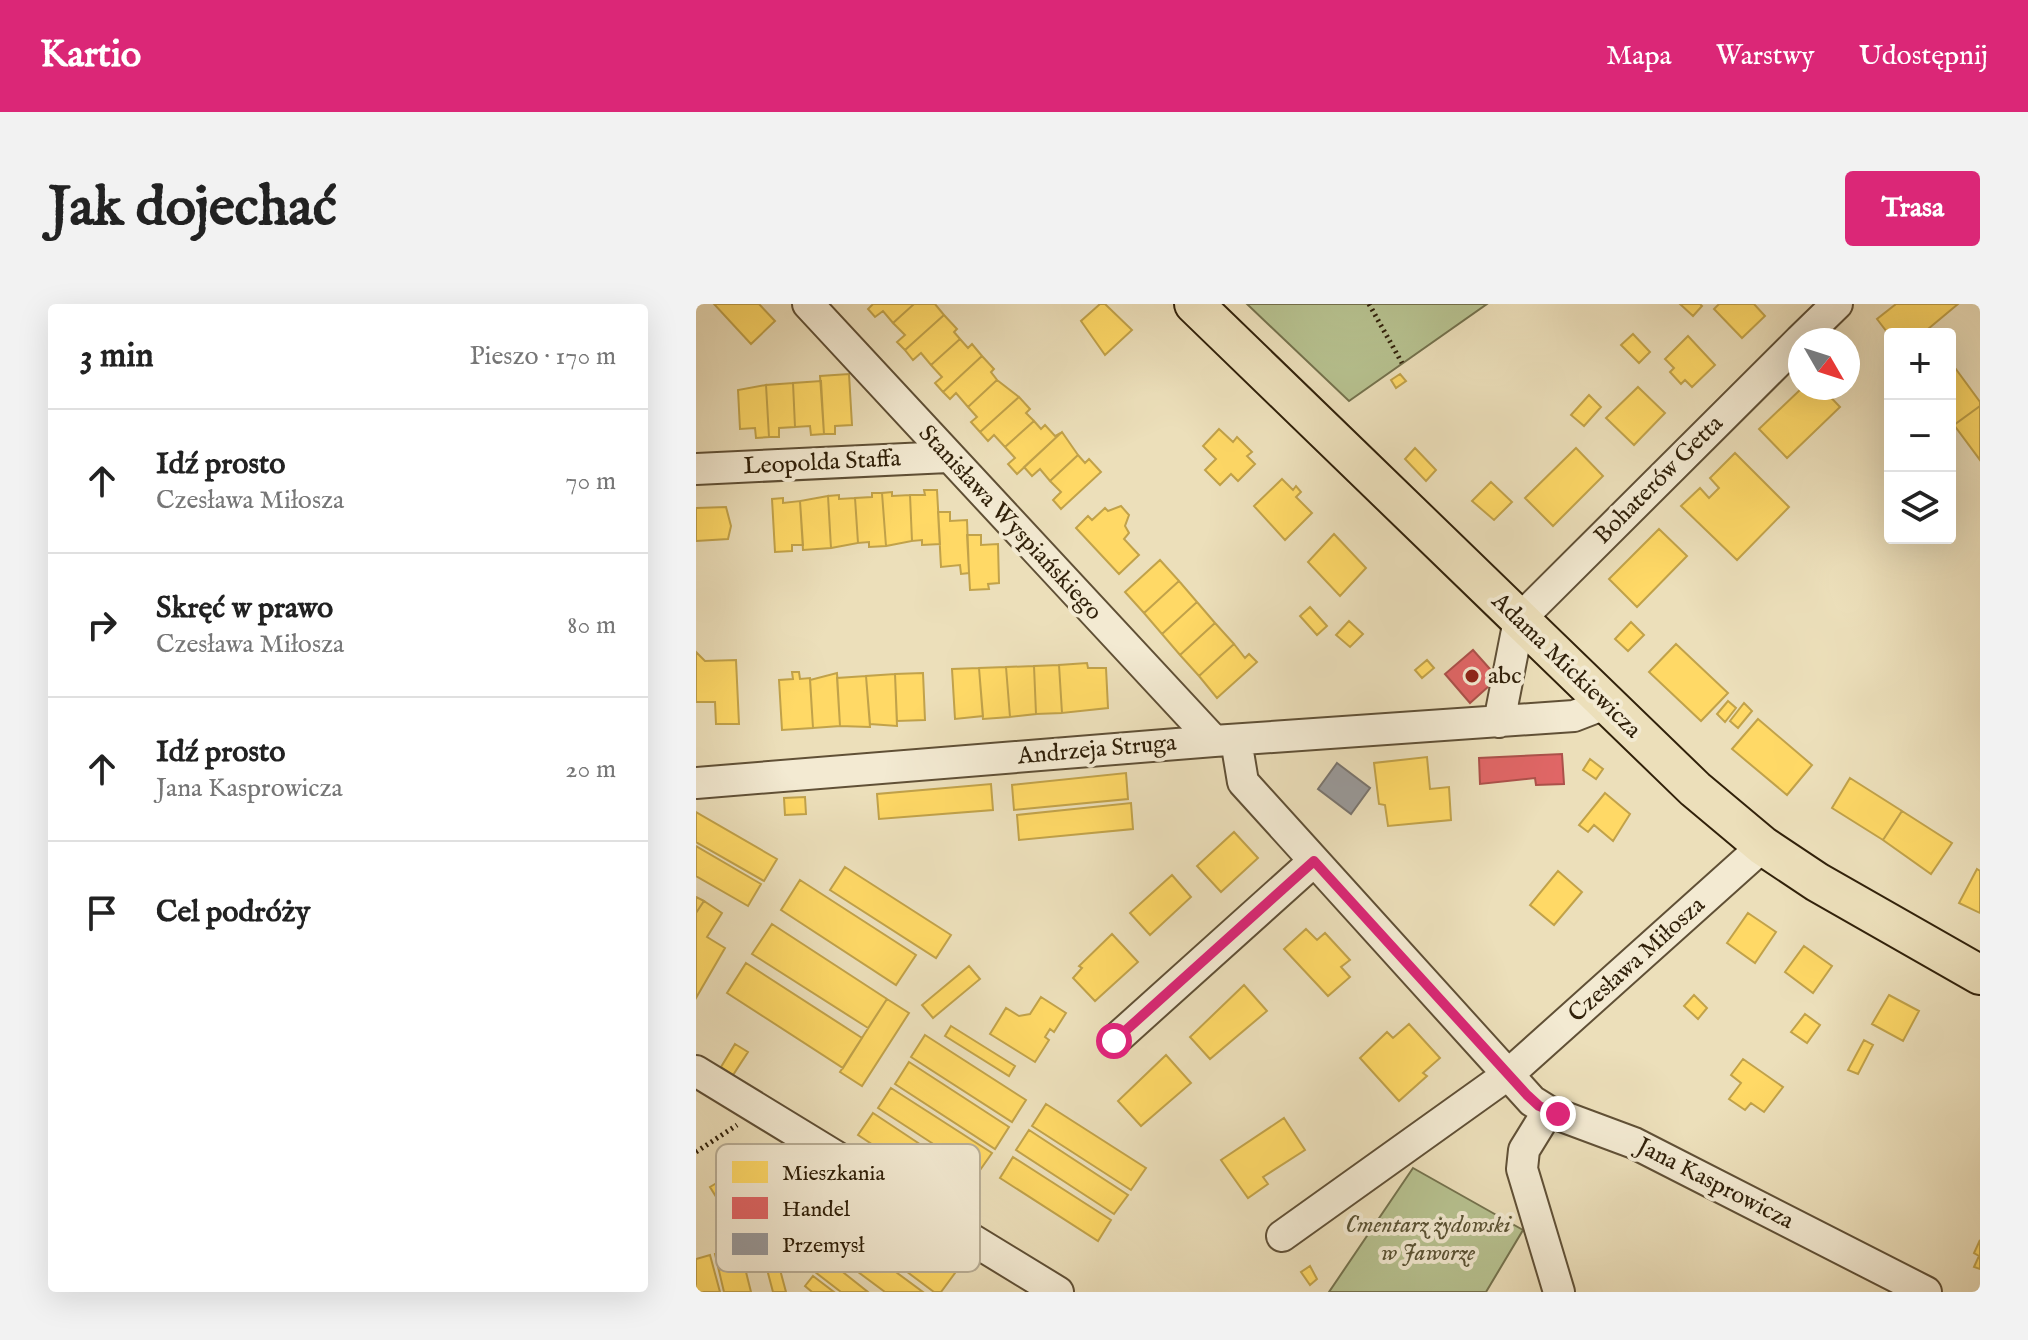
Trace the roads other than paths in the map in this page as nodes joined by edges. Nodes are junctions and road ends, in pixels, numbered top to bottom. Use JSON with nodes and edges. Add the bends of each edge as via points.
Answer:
{"nodes":[{"id":1,"x":808,"y":304,"type":"edge"},
{"id":2,"x":1194,"y":304,"type":"edge"},
{"id":3,"x":1837,"y":304,"type":"edge"},
{"id":4,"x":1812,"y":328,"type":"edge"},
{"id":5,"x":1788,"y":352,"type":"edge"},
{"id":6,"x":948,"y":457,"type":"junction"},
{"id":7,"x":696,"y":469,"type":"edge"},
{"id":8,"x":1519,"y":620,"type":"junction"},
{"id":9,"x":1605,"y":704,"type":"junction"},
{"id":10,"x":1499,"y":722,"type":"junction"},
{"id":11,"x":1225,"y":740,"type":"junction"},
{"id":12,"x":696,"y":783,"type":"edge"},
{"id":13,"x":1763,"y":846,"type":"junction"},
{"id":14,"x":1314,"y":861,"type":"junction"},
{"id":15,"x":1980,"y":975,"type":"edge"},
{"id":16,"x":1114,"y":1041,"type":"dead end"},
{"id":17,"x":696,"y":1071,"type":"edge"},
{"id":18,"x":1510,"y":1073,"type":"junction"},
{"id":19,"x":1548,"y":1111,"type":"junction"},
{"id":20,"x":818,"y":1144,"type":"edge"},
{"id":21,"x":1282,"y":1236,"type":"dead end"},
{"id":22,"x":980,"y":1244,"type":"edge"},
{"id":23,"x":1058,"y":1292,"type":"edge"},
{"id":24,"x":1559,"y":1292,"type":"edge"},
{"id":25,"x":1926,"y":1292,"type":"edge"}],
"edges":[{"from":1,"to":6,"type":"street","name":"Stanisława Wyspiańskiego"},
{"from":2,"to":8,"type":"main road","name":"Adama Mickiewicza"},
{"from":3,"to":4,"type":"street","name":"Bohaterów Getta"},
{"from":5,"to":8,"type":"street","name":"Bohaterów Getta"},
{"from":6,"to":7,"type":"street","name":"Leopolda Staffa"},
{"from":6,"to":11,"type":"street","name":"Stanisława Wyspiańskiego"},
{"from":8,"to":9,"type":"main road","name":"Adama Mickiewicza"},
{"from":8,"to":10,"type":"street"},
{"from":9,"to":10,"type":"street","name":"Andrzeja Struga","via":[[1574,716]]},
{"from":9,"to":13,"type":"main road","name":"Adama Mickiewicza"},
{"from":10,"to":11,"type":"street","name":"Andrzeja Struga"},
{"from":11,"to":12,"type":"street","name":"Andrzeja Struga"},
{"from":11,"to":14,"type":"street","via":[[1243,782]]},
{"from":13,"to":15,"type":"main road","name":"Adama Mickiewicza","via":[[1871,916]]},
{"from":13,"to":18,"type":"street","name":"Czesława Miłosza"},
{"from":14,"to":16,"type":"street"},
{"from":14,"to":18,"type":"street"},
{"from":17,"to":20,"type":"street"},
{"from":18,"to":19,"type":"street","name":"Jana Kasprowicza","via":[[1532,1101]]},
{"from":18,"to":21,"type":"street","name":"Czesława Miłosza"},
{"from":19,"to":24,"type":"street","via":[[1524,1150],[1522,1169]]},
{"from":19,"to":25,"type":"street","name":"Jana Kasprowicza","via":[[1634,1143]]},
{"from":22,"to":23,"type":"street"}]}
